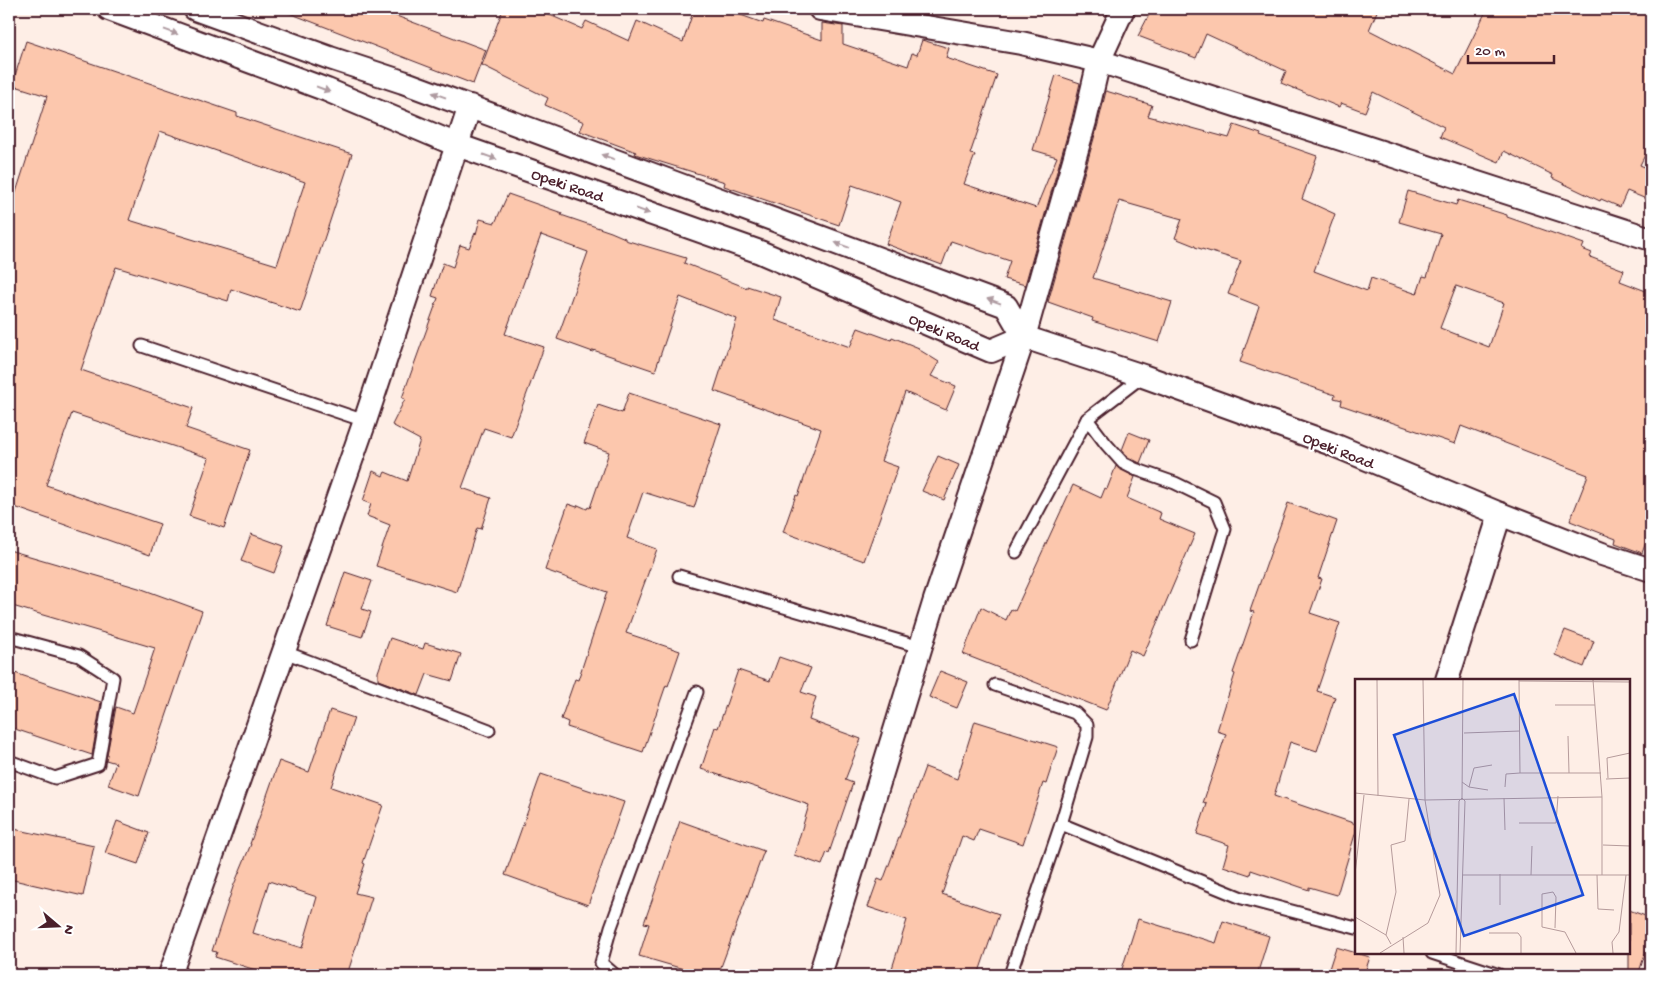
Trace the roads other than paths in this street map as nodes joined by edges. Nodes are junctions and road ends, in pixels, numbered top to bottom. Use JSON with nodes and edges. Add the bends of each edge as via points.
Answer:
{"nodes":[{"id":1,"x":109,"y":9,"type":"edge"},
{"id":2,"x":194,"y":9,"type":"edge"},
{"id":3,"x":820,"y":9,"type":"edge"},
{"id":4,"x":1123,"y":9,"type":"edge"},
{"id":5,"x":1098,"y":61,"type":"junction"},
{"id":6,"x":470,"y":106,"type":"junction"},
{"id":7,"x":457,"y":145,"type":"junction"},
{"id":8,"x":778,"y":221,"type":"junction"},
{"id":9,"x":1651,"y":239,"type":"edge"},
{"id":10,"x":760,"y":252,"type":"junction"},
{"id":11,"x":1024,"y":337,"type":"junction"},
{"id":12,"x":142,"y":346,"type":"dead end"},
{"id":13,"x":1143,"y":376,"type":"junction"},
{"id":14,"x":1087,"y":419,"type":"junction"},
{"id":15,"x":365,"y":421,"type":"junction"},
{"id":16,"x":1500,"y":514,"type":"junction"},
{"id":17,"x":1016,"y":552,"type":"dead end"},
{"id":18,"x":1651,"y":570,"type":"edge"},
{"id":19,"x":679,"y":576,"type":"dead end"},
{"id":20,"x":9,"y":637,"type":"edge"},
{"id":21,"x":1191,"y":640,"type":"dead end"},
{"id":22,"x":920,"y":647,"type":"junction"},
{"id":23,"x":282,"y":652,"type":"junction"},
{"id":24,"x":1447,"y":679,"type":"edge"},
{"id":25,"x":995,"y":685,"type":"dead end"},
{"id":26,"x":697,"y":692,"type":"dead end"},
{"id":27,"x":489,"y":730,"type":"dead end"},
{"id":28,"x":9,"y":761,"type":"edge"},
{"id":29,"x":1061,"y":824,"type":"junction"},
{"id":30,"x":1355,"y":928,"type":"edge"},
{"id":31,"x":1435,"y":954,"type":"edge"},
{"id":32,"x":170,"y":975,"type":"edge"},
{"id":33,"x":615,"y":975,"type":"edge"},
{"id":34,"x":820,"y":975,"type":"edge"},
{"id":35,"x":1010,"y":975,"type":"edge"},
{"id":36,"x":1499,"y":975,"type":"edge"}],
"edges":[{"from":1,"to":7,"type":"street","name":"Opeki Road","one_way":true,"via":[[326,90]]},
{"from":6,"to":2,"type":"street","one_way":true},
{"from":3,"to":5,"type":"street","via":[[1021,43]]},
{"from":4,"to":5,"type":"street"},
{"from":5,"to":9,"type":"street"},
{"from":5,"to":11,"type":"street","via":[[1085,121]]},
{"from":6,"to":7,"type":"street"},
{"from":8,"to":6,"type":"street","one_way":true},
{"from":7,"to":10,"type":"street","name":"Opeki Road","one_way":true},
{"from":7,"to":15,"type":"street"},
{"from":8,"to":10,"type":"street"},
{"from":11,"to":8,"type":"street","one_way":true,"via":[[1006,306]]},
{"from":10,"to":11,"type":"street","name":"Opeki Road","via":[[991,351]]},
{"from":11,"to":13,"type":"street","name":"Opeki Road"},
{"from":11,"to":22,"type":"street"},
{"from":12,"to":15,"type":"lane"},
{"from":13,"to":14,"type":"lane"},
{"from":13,"to":16,"type":"street","name":"Opeki Road","via":[[1328,443]]},
{"from":14,"to":17,"type":"lane"},
{"from":14,"to":21,"type":"lane","via":[[1123,463],[1214,502],[1225,530]]},
{"from":15,"to":23,"type":"street"},
{"from":16,"to":18,"type":"street","name":"Opeki Road"},
{"from":16,"to":24,"type":"street"},
{"from":19,"to":22,"type":"lane"},
{"from":20,"to":28,"type":"lane","via":[[78,656],[113,678],[98,764],[55,778]]},
{"from":22,"to":34,"type":"street"},
{"from":23,"to":27,"type":"lane"},
{"from":23,"to":32,"type":"street"},
{"from":25,"to":29,"type":"lane","via":[[1075,713],[1087,725],[1087,737]]},
{"from":26,"to":33,"type":"lane","via":[[611,927],[601,963]]},
{"from":29,"to":30,"type":"lane","via":[[1242,898]]},
{"from":29,"to":35,"type":"lane"},
{"from":31,"to":36,"type":"lane"}]}
